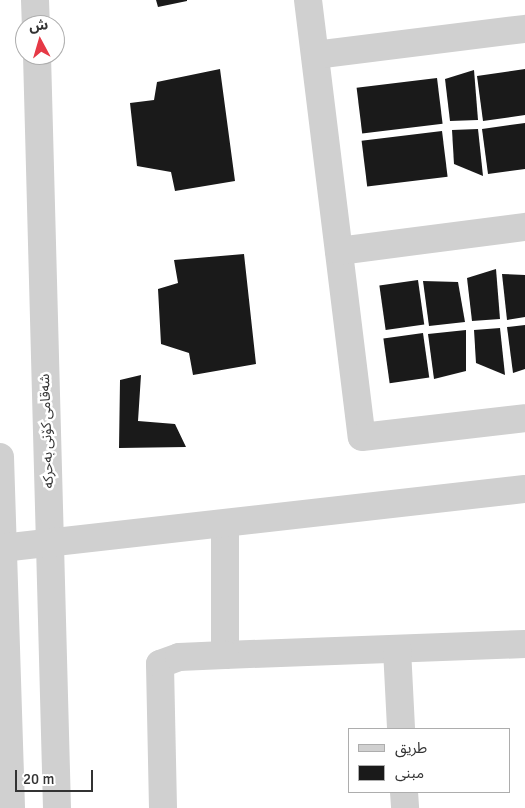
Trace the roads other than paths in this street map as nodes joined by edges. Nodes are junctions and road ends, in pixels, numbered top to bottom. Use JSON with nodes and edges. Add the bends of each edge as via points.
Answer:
{"nodes":[{"id":1,"x":35,"y":0,"type":"edge"},
{"id":2,"x":308,"y":0,"type":"edge"},
{"id":3,"x":36,"y":15,"type":"edge"},
{"id":4,"x":525,"y":29,"type":"edge"},
{"id":5,"x":315,"y":55,"type":"junction"},
{"id":6,"x":37,"y":65,"type":"edge"},
{"id":7,"x":525,"y":227,"type":"edge"},
{"id":8,"x":339,"y":250,"type":"junction"},
{"id":9,"x":525,"y":418,"type":"edge"},
{"id":10,"x":0,"y":457,"type":"edge"},
{"id":11,"x":525,"y":489,"type":"edge"},
{"id":12,"x":225,"y":524,"type":"junction"},
{"id":13,"x":50,"y":543,"type":"junction"},
{"id":14,"x":2,"y":548,"type":"junction"},
{"id":15,"x":525,"y":644,"type":"edge"},
{"id":16,"x":397,"y":649,"type":"junction"},
{"id":17,"x":225,"y":655,"type":"junction"},
{"id":18,"x":401,"y":728,"type":"edge"},
{"id":19,"x":404,"y":793,"type":"edge"},
{"id":20,"x":11,"y":808,"type":"edge"},
{"id":21,"x":57,"y":808,"type":"edge"},
{"id":22,"x":163,"y":808,"type":"edge"},
{"id":23,"x":405,"y":808,"type":"edge"}],
"edges":[{"from":1,"to":3,"type":"street"},
{"from":2,"to":5,"type":"street"},
{"from":4,"to":5,"type":"street"},
{"from":5,"to":8,"type":"street"},
{"from":6,"to":13,"type":"street","name":"شەقامی کۆنی بەحرکە"},
{"from":7,"to":8,"type":"street"},
{"from":8,"to":9,"type":"street","via":[[362,437]]},
{"from":10,"to":14,"type":"street"},
{"from":11,"to":12,"type":"street"},
{"from":12,"to":13,"type":"street"},
{"from":12,"to":17,"type":"street"},
{"from":13,"to":14,"type":"street"},
{"from":13,"to":21,"type":"street","name":"شەقامی کۆنی بەحرکە"},
{"from":14,"to":20,"type":"street"},
{"from":15,"to":16,"type":"street"},
{"from":16,"to":17,"type":"street"},
{"from":16,"to":18,"type":"street"},
{"from":17,"to":22,"type":"street","via":[[179,656],[160,664]]},
{"from":19,"to":23,"type":"street"}]}
